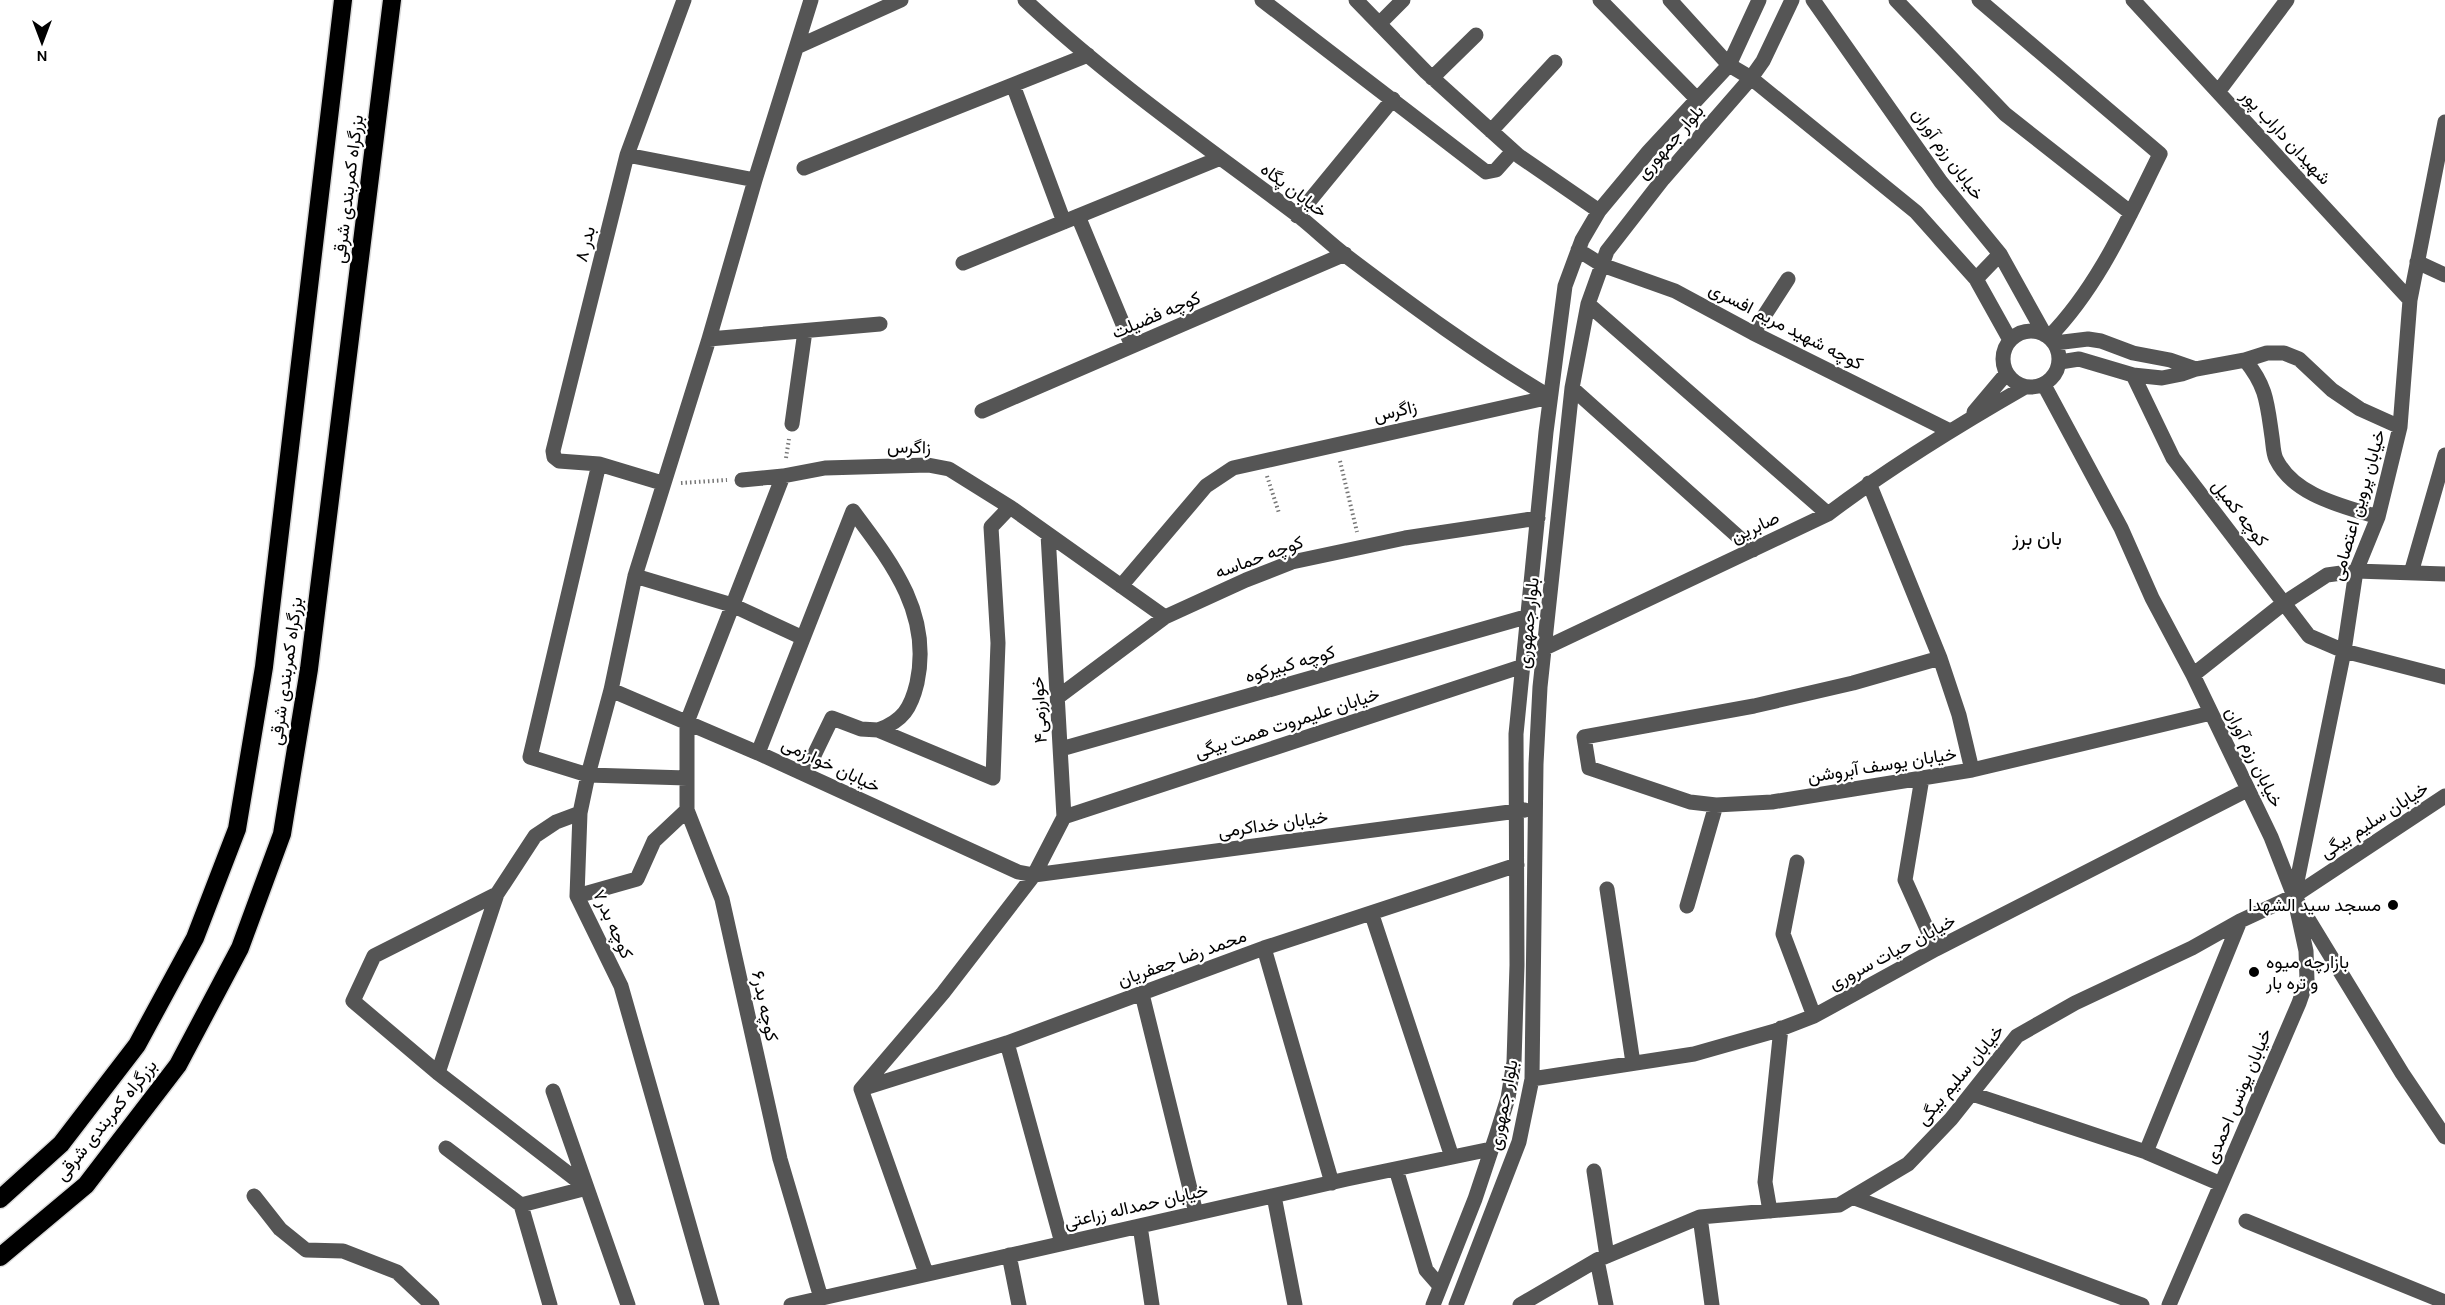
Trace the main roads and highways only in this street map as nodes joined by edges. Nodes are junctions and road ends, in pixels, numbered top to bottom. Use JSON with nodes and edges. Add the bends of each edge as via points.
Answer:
{"nodes":[{"id":1,"x":343,"y":0,"type":"edge"},
{"id":2,"x":392,"y":0,"type":"edge"},
{"id":3,"x":0,"y":1199,"type":"edge"},
{"id":4,"x":0,"y":1257,"type":"edge"}],
"edges":[{"from":1,"to":3,"type":"highway","name":"بزرگراه کمربندی شرقی","via":[[264,667],[237,829],[195,938],[137,1045],[61,1144]]},
{"from":2,"to":4,"type":"highway","name":"بزرگراه کمربندی شرقی","via":[[309,669],[282,834],[240,948],[178,1065],[86,1185]]}]}
